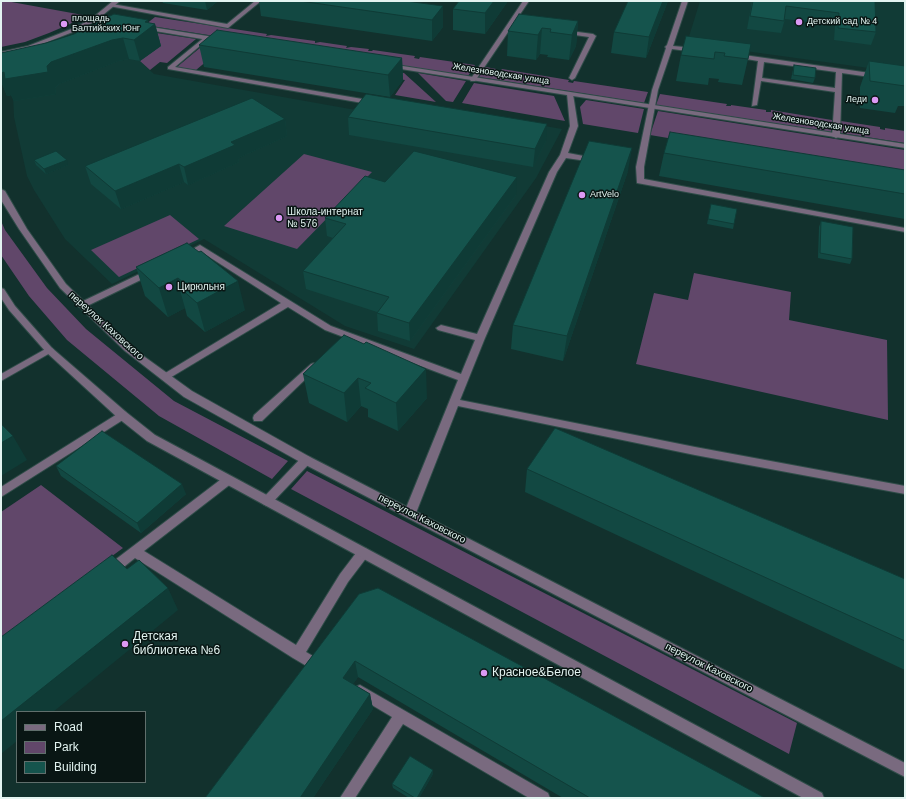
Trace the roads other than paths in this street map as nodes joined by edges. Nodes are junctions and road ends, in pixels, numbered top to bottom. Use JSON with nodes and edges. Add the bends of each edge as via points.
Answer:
{"nodes":[{"id":1,"x":258,"y":1,"type":"edge"},
{"id":2,"x":526,"y":1,"type":"edge"},
{"id":3,"x":685,"y":1,"type":"edge"},
{"id":4,"x":114,"y":4,"type":"edge"},
{"id":5,"x":93,"y":20,"type":"junction"},
{"id":6,"x":121,"y":24,"type":"edge"},
{"id":7,"x":510,"y":25,"type":"junction"},
{"id":8,"x":521,"y":26,"type":"edge"},
{"id":9,"x":140,"y":27,"type":"edge"},
{"id":10,"x":557,"y":31,"type":"edge"},
{"id":11,"x":206,"y":38,"type":"junction"},
{"id":12,"x":229,"y":41,"type":"edge"},
{"id":13,"x":668,"y":46,"type":"junction"},
{"id":14,"x":699,"y":51,"type":"edge"},
{"id":15,"x":1,"y":54,"type":"edge"},
{"id":16,"x":730,"y":55,"type":"edge"},
{"id":17,"x":762,"y":60,"type":"junction"},
{"id":18,"x":384,"y":65,"type":"edge"},
{"id":19,"x":839,"y":70,"type":"junction"},
{"id":20,"x":572,"y":78,"type":"dead end"},
{"id":21,"x":758,"y":79,"type":"junction"},
{"id":22,"x":473,"y":80,"type":"junction"},
{"id":23,"x":905,"y":80,"type":"edge"},
{"id":24,"x":838,"y":90,"type":"junction"},
{"id":25,"x":570,"y":94,"type":"junction"},
{"id":26,"x":375,"y":103,"type":"edge"},
{"id":27,"x":754,"y":105,"type":"dead end"},
{"id":28,"x":651,"y":107,"type":"junction"},
{"id":29,"x":836,"y":136,"type":"junction"},
{"id":30,"x":905,"y":146,"type":"edge"},
{"id":31,"x":564,"y":155,"type":"junction"},
{"id":32,"x":602,"y":161,"type":"edge"},
{"id":33,"x":1,"y":191,"type":"edge"},
{"id":34,"x":905,"y":230,"type":"edge"},
{"id":35,"x":179,"y":258,"type":"edge"},
{"id":36,"x":158,"y":269,"type":"edge"},
{"id":37,"x":1,"y":291,"type":"edge"},
{"id":38,"x":288,"y":303,"type":"junction"},
{"id":39,"x":82,"y":305,"type":"junction"},
{"id":40,"x":441,"y":328,"type":"dead end"},
{"id":41,"x":346,"y":334,"type":"junction"},
{"id":42,"x":480,"y":338,"type":"junction"},
{"id":43,"x":338,"y":342,"type":"edge"},
{"id":44,"x":49,"y":350,"type":"junction"},
{"id":45,"x":324,"y":356,"type":"edge"},
{"id":46,"x":165,"y":377,"type":"junction"},
{"id":47,"x":1,"y":378,"type":"edge"},
{"id":48,"x":463,"y":378,"type":"junction"},
{"id":49,"x":454,"y":402,"type":"junction"},
{"id":50,"x":122,"y":415,"type":"junction"},
{"id":51,"x":258,"y":418,"type":"dead end"},
{"id":52,"x":306,"y":460,"type":"junction"},
{"id":53,"x":228,"y":480,"type":"junction"},
{"id":54,"x":905,"y":490,"type":"edge"},
{"id":55,"x":1,"y":492,"type":"edge"},
{"id":56,"x":267,"y":501,"type":"junction"},
{"id":57,"x":410,"y":513,"type":"junction"},
{"id":58,"x":135,"y":552,"type":"junction"},
{"id":59,"x":363,"y":553,"type":"junction"},
{"id":60,"x":104,"y":576,"type":"edge"},
{"id":61,"x":298,"y":654,"type":"junction"},
{"id":62,"x":320,"y":667,"type":"edge"},
{"id":63,"x":352,"y":686,"type":"edge"},
{"id":64,"x":402,"y":715,"type":"junction"},
{"id":65,"x":905,"y":770,"type":"edge"},
{"id":66,"x":347,"y":798,"type":"edge"},
{"id":67,"x":543,"y":798,"type":"edge"},
{"id":68,"x":817,"y":798,"type":"edge"}],
"edges":[{"from":1,"to":4,"type":"street","via":[[228,26]]},
{"from":2,"to":7,"type":"street"},
{"from":3,"to":13,"type":"street"},
{"from":4,"to":5,"type":"street"},
{"from":5,"to":6,"type":"street"},
{"from":5,"to":15,"type":"street","via":[[55,38]]},
{"from":7,"to":8,"type":"street"},
{"from":7,"to":22,"type":"street"},
{"from":9,"to":11,"type":"street"},
{"from":10,"to":20,"type":"street","via":[[593,36]]},
{"from":11,"to":12,"type":"street"},
{"from":11,"to":26,"type":"street","via":[[170,68]]},
{"from":13,"to":14,"type":"street"},
{"from":13,"to":28,"type":"street"},
{"from":16,"to":17,"type":"street"},
{"from":17,"to":19,"type":"street"},
{"from":17,"to":21,"type":"street"},
{"from":18,"to":22,"type":"street","name":"Железноводская улица"},
{"from":19,"to":23,"type":"street"},
{"from":19,"to":24,"type":"street"},
{"from":21,"to":24,"type":"street"},
{"from":21,"to":27,"type":"street"},
{"from":22,"to":25,"type":"street","name":"Железноводская улица"},
{"from":24,"to":29,"type":"street"},
{"from":25,"to":28,"type":"street","name":"Железноводская улица"},
{"from":25,"to":31,"type":"street","via":[[574,126]]},
{"from":28,"to":29,"type":"street","name":"Железноводская улица"},
{"from":28,"to":34,"type":"street","via":[[636,166],[640,181]]},
{"from":29,"to":30,"type":"street","name":"Железноводская улица"},
{"from":31,"to":32,"type":"street"},
{"from":31,"to":42,"type":"street","via":[[551,176]]},
{"from":33,"to":39,"type":"street","name":"переулок Каховского","via":[[23,229],[59,281]]},
{"from":35,"to":38,"type":"street","via":[[200,248]]},
{"from":36,"to":39,"type":"street"},
{"from":37,"to":44,"type":"street","via":[[12,308]]},
{"from":38,"to":41,"type":"street","via":[[328,328]]},
{"from":38,"to":46,"type":"street"},
{"from":39,"to":46,"type":"street","name":"переулок Каховского","via":[[128,349]]},
{"from":40,"to":42,"type":"street"},
{"from":41,"to":43,"type":"street"},
{"from":41,"to":48,"type":"street"},
{"from":42,"to":48,"type":"street"},
{"from":44,"to":47,"type":"street"},
{"from":44,"to":50,"type":"street"},
{"from":45,"to":51,"type":"street"},
{"from":46,"to":52,"type":"street","name":"переулок Каховского","via":[[188,394]]},
{"from":48,"to":49,"type":"street"},
{"from":49,"to":54,"type":"street"},
{"from":49,"to":57,"type":"street"},
{"from":50,"to":53,"type":"street","via":[[150,438]]},
{"from":50,"to":55,"type":"street"},
{"from":52,"to":56,"type":"street"},
{"from":52,"to":57,"type":"street","name":"переулок Каховского"},
{"from":53,"to":56,"type":"street"},
{"from":53,"to":58,"type":"street"},
{"from":56,"to":59,"type":"street"},
{"from":57,"to":65,"type":"street","name":"переулок Каховского"},
{"from":58,"to":60,"type":"street"},
{"from":58,"to":61,"type":"street"},
{"from":59,"to":61,"type":"street","via":[[344,578]]},
{"from":59,"to":68,"type":"street"},
{"from":61,"to":62,"type":"street"},
{"from":63,"to":64,"type":"street"},
{"from":64,"to":66,"type":"street"},
{"from":64,"to":67,"type":"street"}]}
